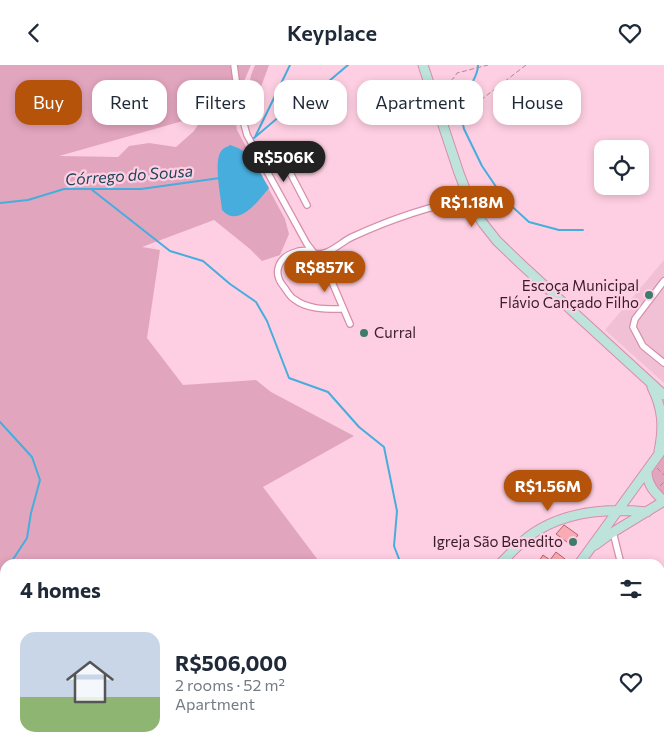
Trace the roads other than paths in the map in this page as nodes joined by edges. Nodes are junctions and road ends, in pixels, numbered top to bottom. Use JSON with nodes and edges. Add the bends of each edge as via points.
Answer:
{"nodes":[{"id":1,"x":234,"y":65,"type":"edge"},
{"id":2,"x":424,"y":65,"type":"edge"},
{"id":3,"x":258,"y":158,"type":"junction"},
{"id":4,"x":469,"y":199,"type":"junction"},
{"id":5,"x":307,"y":205,"type":"dead end"},
{"id":6,"x":311,"y":250,"type":"junction"},
{"id":7,"x":320,"y":255,"type":"junction"},
{"id":8,"x":664,"y":281,"type":"edge"},
{"id":9,"x":343,"y":309,"type":"junction"},
{"id":10,"x":350,"y":324,"type":"dead end"},
{"id":11,"x":664,"y":363,"type":"edge"},
{"id":12,"x":649,"y":382,"type":"junction"},
{"id":13,"x":664,"y":395,"type":"edge"},
{"id":14,"x":661,"y":451,"type":"edge"},
{"id":15,"x":647,"y":471,"type":"junction"},
{"id":16,"x":664,"y":502,"type":"edge"},
{"id":17,"x":619,"y":509,"type":"junction"},
{"id":18,"x":647,"y":512,"type":"junction"},
{"id":19,"x":613,"y":532,"type":"junction"},
{"id":20,"x":587,"y":551,"type":"junction"},
{"id":21,"x":505,"y":559,"type":"edge"},
{"id":22,"x":581,"y":559,"type":"edge"},
{"id":23,"x":620,"y":559,"type":"edge"}],
"edges":[{"from":1,"to":3,"type":"street","via":[[244,126]]},
{"from":2,"to":4,"type":"street"},
{"from":3,"to":5,"type":"street","via":[[263,155],[279,156]]},
{"from":3,"to":6,"type":"street"},
{"from":4,"to":7,"type":"street","via":[[438,205],[394,221],[352,237]]},
{"from":4,"to":12,"type":"street","via":[[498,241]]},
{"from":6,"to":7,"type":"street"},
{"from":6,"to":9,"type":"street","via":[[284,257],[276,273],[281,284],[294,299],[316,308]]},
{"from":7,"to":9,"type":"street"},
{"from":8,"to":11,"type":"street","via":[[635,319],[633,327],[643,346]]},
{"from":9,"to":10,"type":"street"},
{"from":12,"to":13,"type":"street"},
{"from":12,"to":14,"type":"street","via":[[663,417]]},
{"from":14,"to":15,"type":"street"},
{"from":15,"to":16,"type":"street","via":[[651,487]]},
{"from":15,"to":17,"type":"street"},
{"from":16,"to":18,"type":"street"},
{"from":17,"to":18,"type":"street"},
{"from":17,"to":20,"type":"street"},
{"from":17,"to":21,"type":"street","via":[[581,514],[543,527]]},
{"from":18,"to":19,"type":"street"},
{"from":19,"to":20,"type":"street"},
{"from":19,"to":23,"type":"street"},
{"from":20,"to":22,"type":"street"}]}
